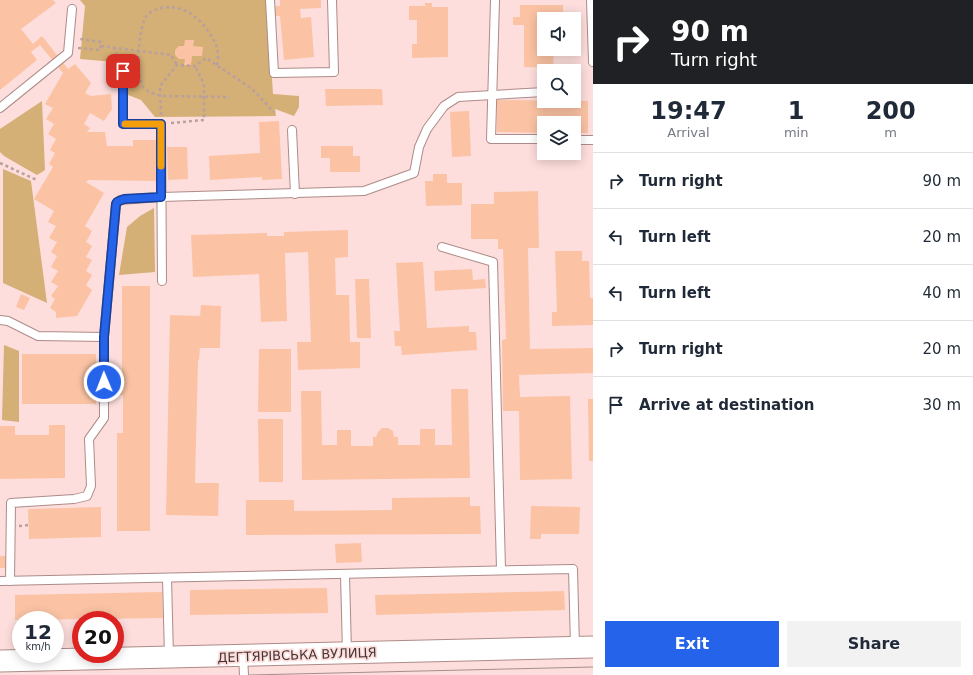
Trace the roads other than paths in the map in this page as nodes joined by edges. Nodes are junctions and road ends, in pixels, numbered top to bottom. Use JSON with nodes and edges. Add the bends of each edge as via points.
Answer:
{"nodes":[{"id":1,"x":270,"y":0,"type":"edge"},
{"id":2,"x":332,"y":0,"type":"edge"},
{"id":3,"x":495,"y":0,"type":"edge"},
{"id":4,"x":591,"y":0,"type":"edge"},
{"id":5,"x":72,"y":9,"type":"dead end"},
{"id":6,"x":593,"y":62,"type":"edge"},
{"id":7,"x":123,"y":71,"type":"road end"},
{"id":8,"x":537,"y":92,"type":"edge"},
{"id":9,"x":492,"y":94,"type":"junction"},
{"id":10,"x":0,"y":108,"type":"edge"},
{"id":11,"x":292,"y":130,"type":"dead end"},
{"id":12,"x":537,"y":139,"type":"edge"},
{"id":13,"x":581,"y":140,"type":"edge"},
{"id":14,"x":593,"y":140,"type":"edge"},
{"id":15,"x":295,"y":194,"type":"junction"},
{"id":16,"x":161,"y":197,"type":"junction"},
{"id":17,"x":442,"y":247,"type":"dead end"},
{"id":18,"x":162,"y":280,"type":"dead end"},
{"id":19,"x":0,"y":320,"type":"edge"},
{"id":20,"x":104,"y":337,"type":"junction"},
{"id":21,"x":104,"y":382,"type":"dead end"},
{"id":22,"x":104,"y":395,"type":"dead end"},
{"id":23,"x":501,"y":569,"type":"junction"},
{"id":24,"x":346,"y":575,"type":"junction"},
{"id":25,"x":167,"y":578,"type":"junction"},
{"id":26,"x":0,"y":581,"type":"edge"},
{"id":27,"x":10,"y":581,"type":"junction"},
{"id":28,"x":584,"y":647,"type":"edge"},
{"id":29,"x":347,"y":653,"type":"junction"},
{"id":30,"x":169,"y":658,"type":"junction"},
{"id":31,"x":0,"y":661,"type":"edge"},
{"id":32,"x":243,"y":665,"type":"edge"}],
"edges":[{"from":1,"to":2,"type":"lane","via":[[274,73],[334,72]]},
{"from":3,"to":9,"type":"lane"},
{"from":4,"to":6,"type":"lane"},
{"from":5,"to":10,"type":"lane","via":[[68,53]]},
{"from":7,"to":16,"type":"lane","via":[[123,124],[161,124]]},
{"from":8,"to":9,"type":"lane"},
{"from":9,"to":12,"type":"lane","via":[[491,139]]},
{"from":9,"to":15,"type":"lane","via":[[458,97],[444,106],[427,129],[419,147],[414,173],[364,191]]},
{"from":11,"to":15,"type":"lane"},
{"from":13,"to":14,"type":"lane"},
{"from":15,"to":16,"type":"lane"},
{"from":16,"to":18,"type":"lane"},
{"from":16,"to":20,"type":"lane","via":[[124,199],[117,202]]},
{"from":17,"to":23,"type":"lane","via":[[493,262]]},
{"from":19,"to":20,"type":"lane","via":[[38,336]]},
{"from":20,"to":21,"type":"lane"},
{"from":22,"to":27,"type":"lane","via":[[104,418],[89,439],[91,486],[86,496],[11,503]]},
{"from":23,"to":24,"type":"lane"},
{"from":23,"to":28,"type":"lane","via":[[573,569]]},
{"from":24,"to":25,"type":"lane"},
{"from":24,"to":29,"type":"lane"},
{"from":25,"to":27,"type":"lane"},
{"from":25,"to":30,"type":"lane"},
{"from":26,"to":27,"type":"lane"},
{"from":28,"to":29,"type":"main road","name":"ДЕГТЯРІВСЬКА ВУЛИЦЯ"},
{"from":29,"to":32,"type":"main road","name":"ДЕГТЯРІВСЬКА ВУЛИЦЯ"},
{"from":30,"to":31,"type":"main road","name":"ДЕГТЯРІВСЬКА ВУЛИЦЯ"},
{"from":30,"to":32,"type":"main road","name":"ДЕГТЯРІВСЬКА ВУЛИЦЯ"}]}
